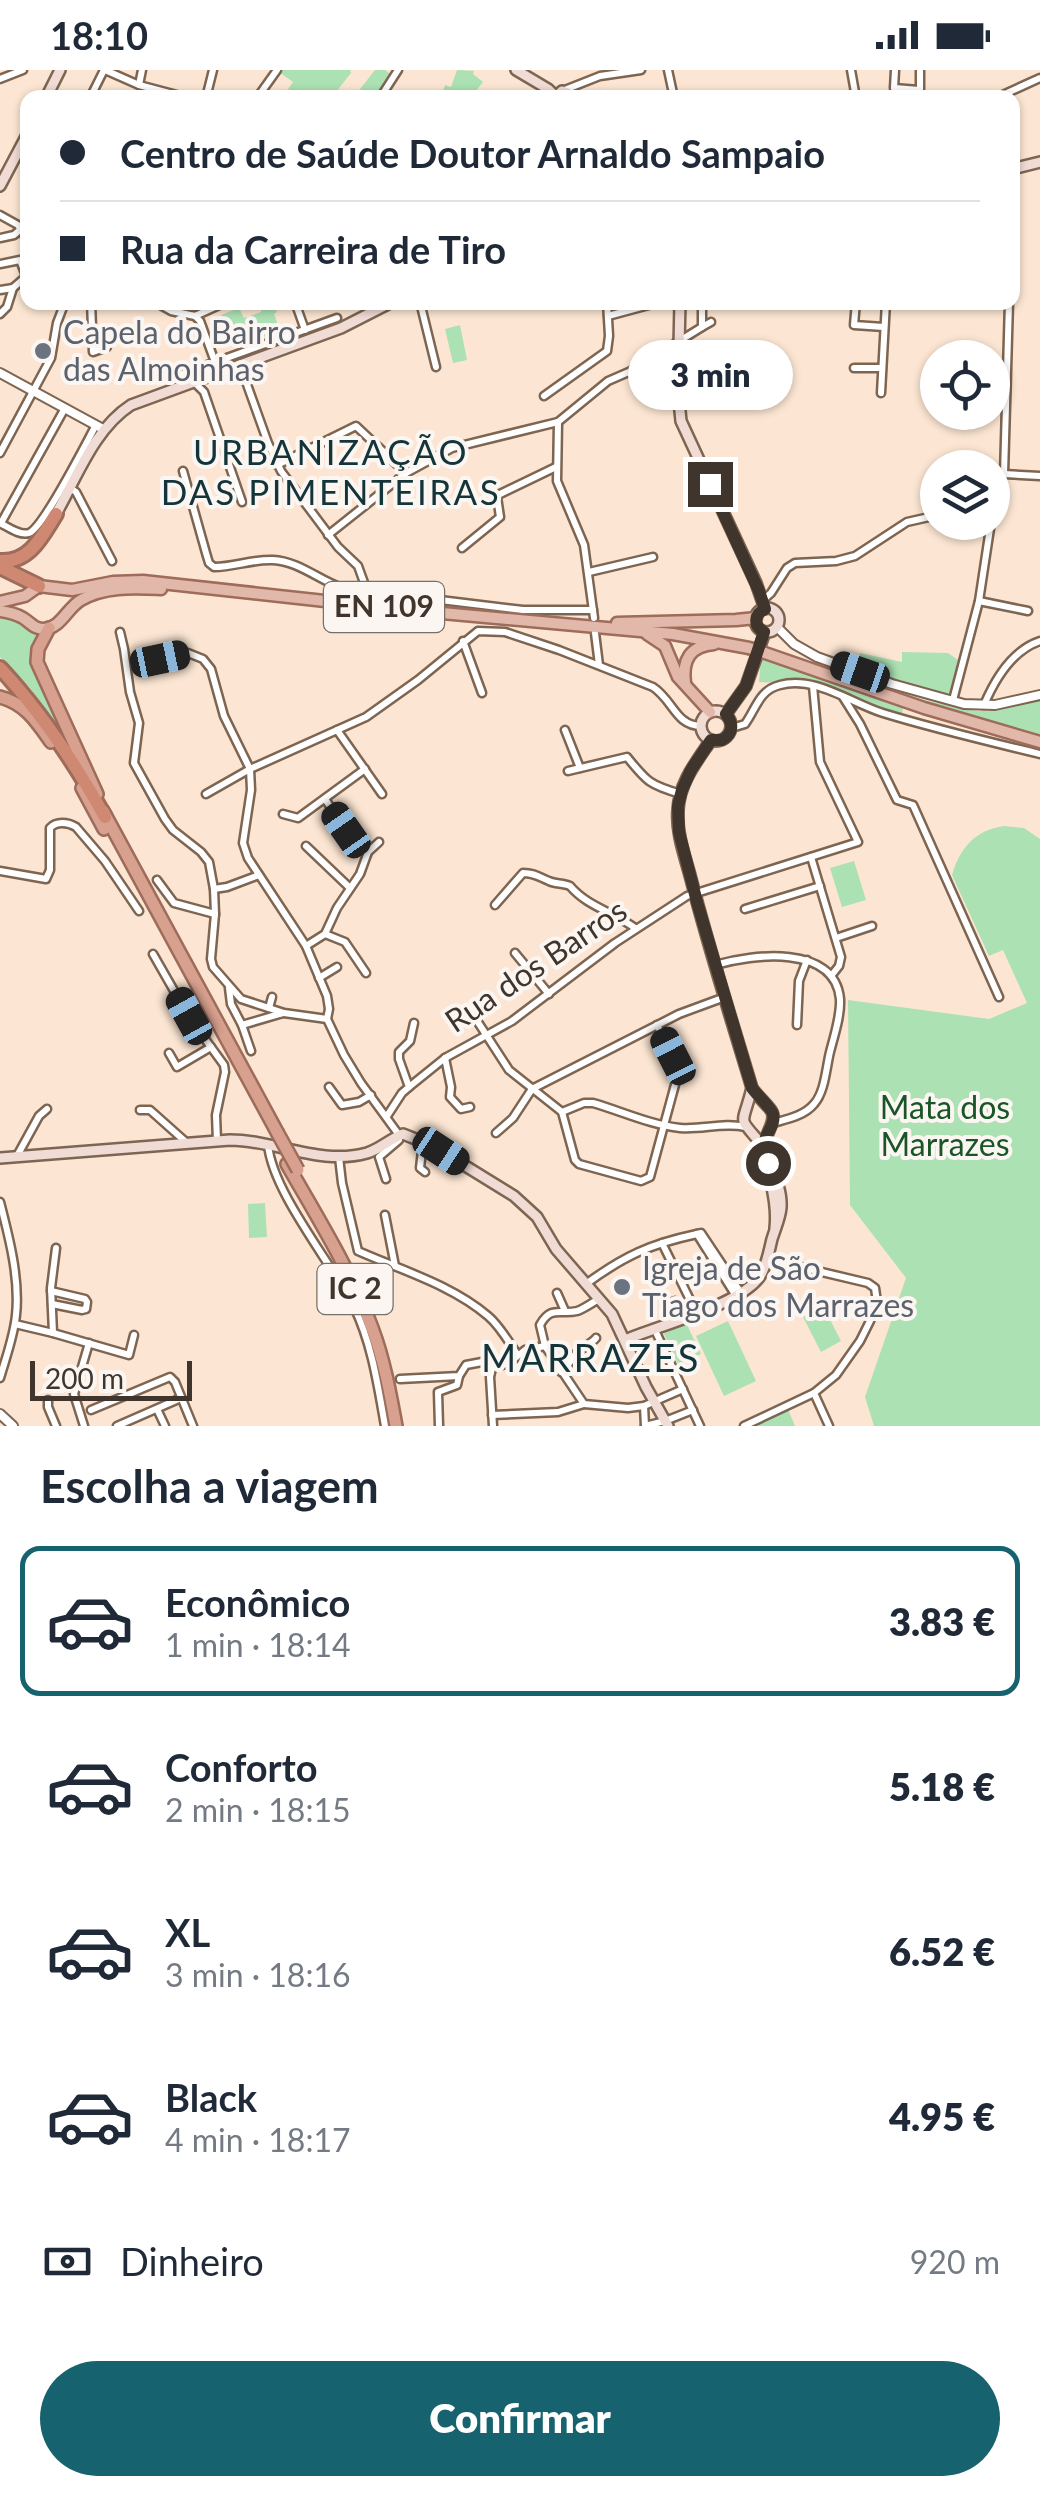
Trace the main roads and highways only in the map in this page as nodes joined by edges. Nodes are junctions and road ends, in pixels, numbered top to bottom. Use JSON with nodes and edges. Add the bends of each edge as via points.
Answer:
{"nodes":[{"id":1,"x":516,"y":70,"type":"edge"},
{"id":2,"x":553,"y":90,"type":"edge"},
{"id":3,"x":20,"y":148,"type":"edge"},
{"id":4,"x":0,"y":186,"type":"edge"},
{"id":5,"x":365,"y":310,"type":"edge"},
{"id":6,"x":680,"y":310,"type":"edge"},
{"id":7,"x":56,"y":514,"type":"joint"},
{"id":8,"x":0,"y":564,"type":"edge"},
{"id":9,"x":38,"y":586,"type":"junction"},
{"id":10,"x":55,"y":588,"type":"junction"},
{"id":11,"x":221,"y":591,"type":"junction"},
{"id":12,"x":25,"y":596,"type":"junction"},
{"id":13,"x":0,"y":602,"type":"edge"},
{"id":14,"x":761,"y":609,"type":"junction"},
{"id":15,"x":0,"y":611,"type":"edge"},
{"id":16,"x":64,"y":614,"type":"junction"},
{"id":17,"x":26,"y":620,"type":"junction"},
{"id":18,"x":595,"y":622,"type":"junction"},
{"id":19,"x":49,"y":628,"type":"junction"},
{"id":20,"x":642,"y":631,"type":"junction"},
{"id":21,"x":764,"y":632,"type":"junction"},
{"id":22,"x":726,"y":643,"type":"junction"},
{"id":23,"x":0,"y":668,"type":"edge"},
{"id":24,"x":0,"y":676,"type":"edge"},
{"id":25,"x":686,"y":684,"type":"junction"},
{"id":26,"x":0,"y":697,"type":"edge"},
{"id":27,"x":710,"y":712,"type":"junction"},
{"id":28,"x":726,"y":714,"type":"junction"},
{"id":29,"x":711,"y":740,"type":"junction"},
{"id":30,"x":1040,"y":742,"type":"edge"},
{"id":31,"x":88,"y":799,"type":"junction"},
{"id":32,"x":105,"y":817,"type":"junction"},
{"id":33,"x":752,"y":1088,"type":"junction"},
{"id":34,"x":762,"y":1103,"type":"junction"},
{"id":35,"x":747,"y":1121,"type":"junction"},
{"id":36,"x":774,"y":1123,"type":"junction"},
{"id":37,"x":273,"y":1131,"type":"junction"},
{"id":38,"x":764,"y":1147,"type":"junction"},
{"id":39,"x":0,"y":1158,"type":"edge"},
{"id":40,"x":625,"y":1340,"type":"junction"},
{"id":41,"x":667,"y":1424,"type":"edge"},
{"id":42,"x":398,"y":1426,"type":"edge"}],
"edges":[{"from":1,"to":2,"type":"main road"},
{"from":3,"to":4,"type":"main road"},
{"from":5,"to":7,"type":"main road","via":[[301,343],[132,405],[99,427]]},
{"from":6,"to":14,"type":"main road","via":[[683,425]]},
{"from":7,"to":8,"type":"highway","via":[[27,554]]},
{"from":8,"to":9,"type":"highway"},
{"from":9,"to":10,"type":"main road","number":"EN 109"},
{"from":9,"to":12,"type":"main road"},
{"from":10,"to":11,"type":"main road","number":"EN 109","via":[[134,580]]},
{"from":10,"to":16,"type":"main road","via":[[64,598]]},
{"from":11,"to":16,"type":"main road","number":"EN 109","via":[[114,590],[81,600]]},
{"from":11,"to":18,"type":"main road","number":"EN 109"},
{"from":12,"to":13,"type":"main road"},
{"from":12,"to":17,"type":"main road"},
{"from":14,"to":18,"type":"main road","via":[[736,620]]},
{"from":14,"to":21,"type":"main road","via":[[757,626]]},
{"from":14,"to":21,"type":"main road","via":[[771,609],[779,621]]},
{"from":15,"to":17,"type":"main road"},
{"from":16,"to":19,"type":"main road","number":"EN 109"},
{"from":17,"to":19,"type":"main road"},
{"from":18,"to":20,"type":"main road","number":"EN 109"},
{"from":19,"to":32,"type":"highway","via":[[37,662]]},
{"from":20,"to":22,"type":"main road","number":"EN 109"},
{"from":20,"to":25,"type":"main road","via":[[663,644]]},
{"from":21,"to":28,"type":"main road","via":[[746,686]]},
{"from":22,"to":25,"type":"main road","via":[[690,652]]},
{"from":22,"to":30,"type":"main road","number":"EN 109","bridge":true},
{"from":23,"to":32,"type":"highway","via":[[59,740]]},
{"from":24,"to":31,"type":"highway","number":"IC 2","via":[[48,733]]},
{"from":25,"to":27,"type":"main road"},
{"from":26,"to":31,"type":"highway","via":[[34,718]]},
{"from":27,"to":28,"type":"main road"},
{"from":27,"to":29,"type":"main road","via":[[701,726]]},
{"from":28,"to":29,"type":"main road","via":[[730,732]]},
{"from":29,"to":33,"type":"main road","via":[[681,794],[679,832]]},
{"from":31,"to":37,"type":"highway","number":"IC 2"},
{"from":32,"to":37,"type":"highway","number":"IC 2"},
{"from":33,"to":34,"type":"main road"},
{"from":33,"to":35,"type":"main road"},
{"from":34,"to":35,"type":"main road","via":[[754,1103]]},
{"from":34,"to":36,"type":"main road"},
{"from":35,"to":36,"type":"main road"},
{"from":35,"to":38,"type":"main road"},
{"from":36,"to":38,"type":"main road"},
{"from":37,"to":42,"type":"highway","number":"IC 2","bridge":true,"via":[[366,1314]]},
{"from":38,"to":40,"type":"main road","via":[[775,1228],[757,1280],[739,1294]]},
{"from":39,"to":40,"type":"main road","via":[[216,1140],[339,1157],[368,1153],[406,1134],[520,1201],[612,1314]]},
{"from":40,"to":41,"type":"main road"}]}
